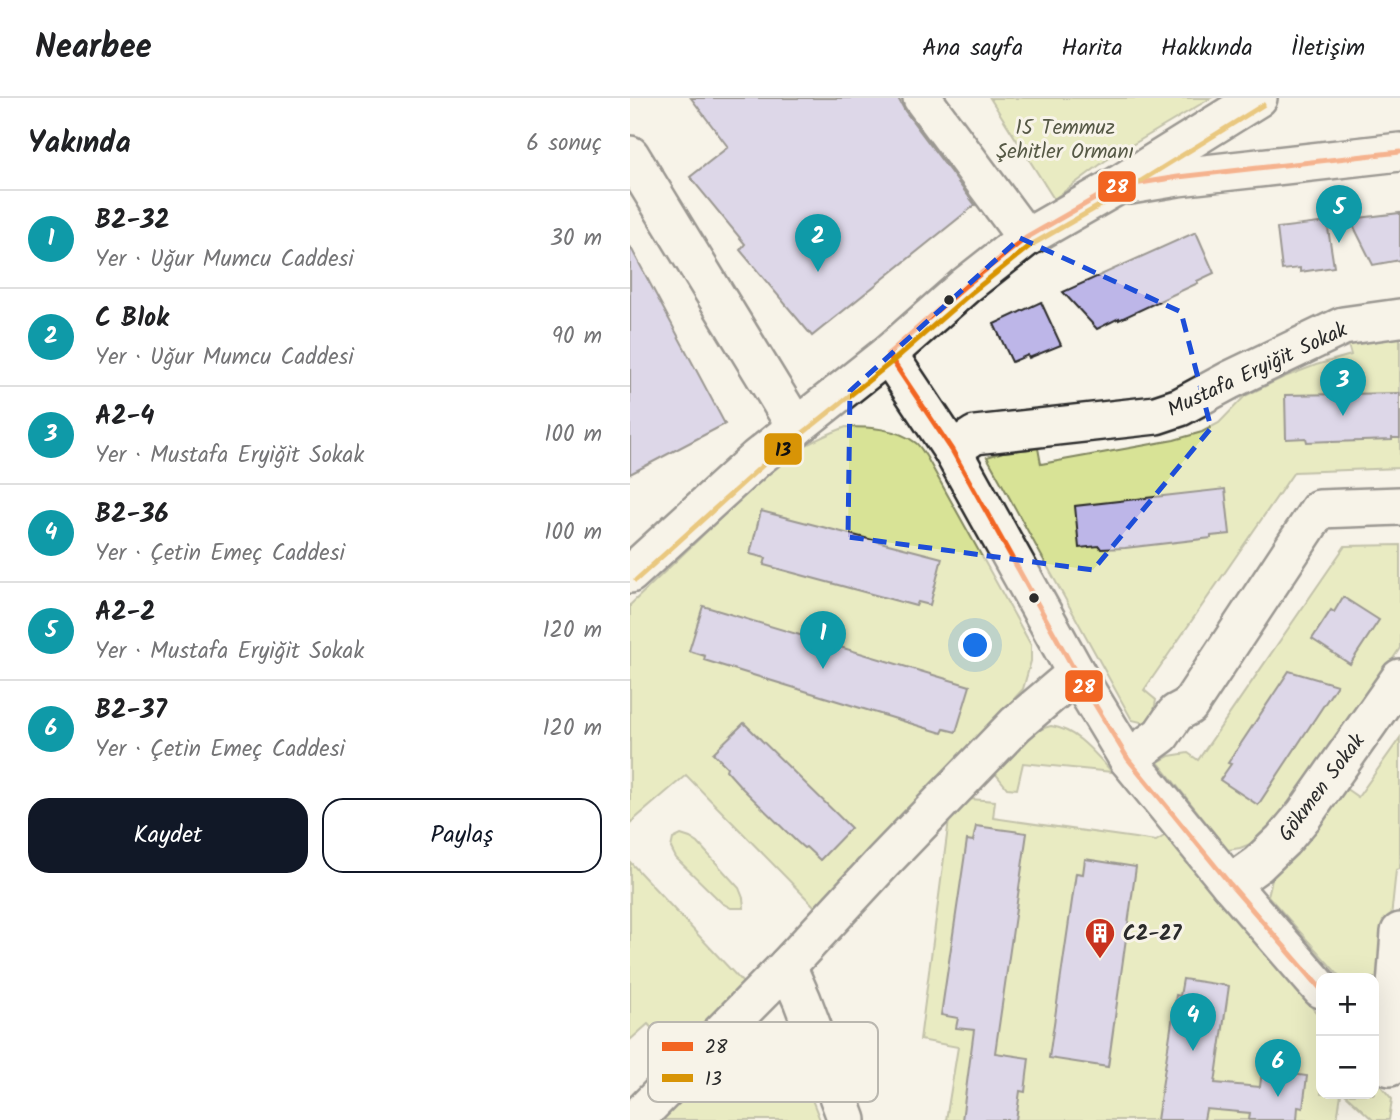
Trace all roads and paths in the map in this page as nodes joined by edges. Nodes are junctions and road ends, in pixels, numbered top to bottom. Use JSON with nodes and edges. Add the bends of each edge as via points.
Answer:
{"nodes":[{"id":1,"x":922,"y":98,"type":"edge"},
{"id":2,"x":1258,"y":98,"type":"edge"},
{"id":3,"x":1219,"y":122,"type":"junction"},
{"id":4,"x":1400,"y":152,"type":"edge"},
{"id":5,"x":630,"y":155,"type":"edge"},
{"id":6,"x":1255,"y":169,"type":"junction"},
{"id":7,"x":1115,"y":187,"type":"junction"},
{"id":8,"x":1026,"y":238,"type":"junction"},
{"id":9,"x":1400,"y":318,"type":"edge"},
{"id":10,"x":888,"y":354,"type":"junction"},
{"id":11,"x":796,"y":427,"type":"junction"},
{"id":12,"x":952,"y":450,"type":"junction"},
{"id":13,"x":1400,"y":506,"type":"edge"},
{"id":14,"x":630,"y":574,"type":"edge"},
{"id":15,"x":1076,"y":673,"type":"junction"},
{"id":16,"x":1400,"y":678,"type":"edge"},
{"id":17,"x":1128,"y":760,"type":"junction"},
{"id":18,"x":1230,"y":884,"type":"junction"},
{"id":19,"x":1400,"y":932,"type":"edge"},
{"id":20,"x":787,"y":967,"type":"junction"},
{"id":21,"x":1316,"y":983,"type":"edge"},
{"id":22,"x":732,"y":1022,"type":"edge"},
{"id":23,"x":810,"y":1022,"type":"edge"},
{"id":24,"x":1388,"y":1065,"type":"edge"},
{"id":25,"x":653,"y":1102,"type":"edge"},
{"id":26,"x":840,"y":1102,"type":"edge"},
{"id":27,"x":635,"y":1120,"type":"edge"},
{"id":28,"x":847,"y":1120,"type":"edge"}],
"edges":[{"from":1,"to":8,"type":"street"},
{"from":2,"to":3,"type":"street"},
{"from":3,"to":6,"type":"street","via":[[1216,136],[1226,158]]},
{"from":3,"to":7,"type":"street"},
{"from":4,"to":6,"type":"street"},
{"from":5,"to":11,"type":"street"},
{"from":6,"to":7,"type":"street"},
{"from":7,"to":8,"type":"street"},
{"from":8,"to":10,"type":"street"},
{"from":9,"to":12,"type":"street","name":"Mustafa Eryiğit Sokak","via":[[1343,326],[1156,415],[975,435]]},
{"from":10,"to":11,"type":"street"},
{"from":10,"to":12,"type":"street"},
{"from":11,"to":14,"type":"street"},
{"from":12,"to":15,"type":"street"},
{"from":13,"to":17,"type":"street","via":[[1319,509],[1189,706]]},
{"from":15,"to":17,"type":"street"},
{"from":15,"to":20,"type":"street","via":[[1016,724]]},
{"from":16,"to":18,"type":"street","name":"Gökmen Sokak","via":[[1304,815],[1258,864]]},
{"from":17,"to":18,"type":"street"},
{"from":18,"to":21,"type":"street"},
{"from":19,"to":24,"type":"street"},
{"from":20,"to":22,"type":"street"},
{"from":20,"to":23,"type":"street"},
{"from":25,"to":27,"type":"street"},
{"from":26,"to":28,"type":"street"}]}
